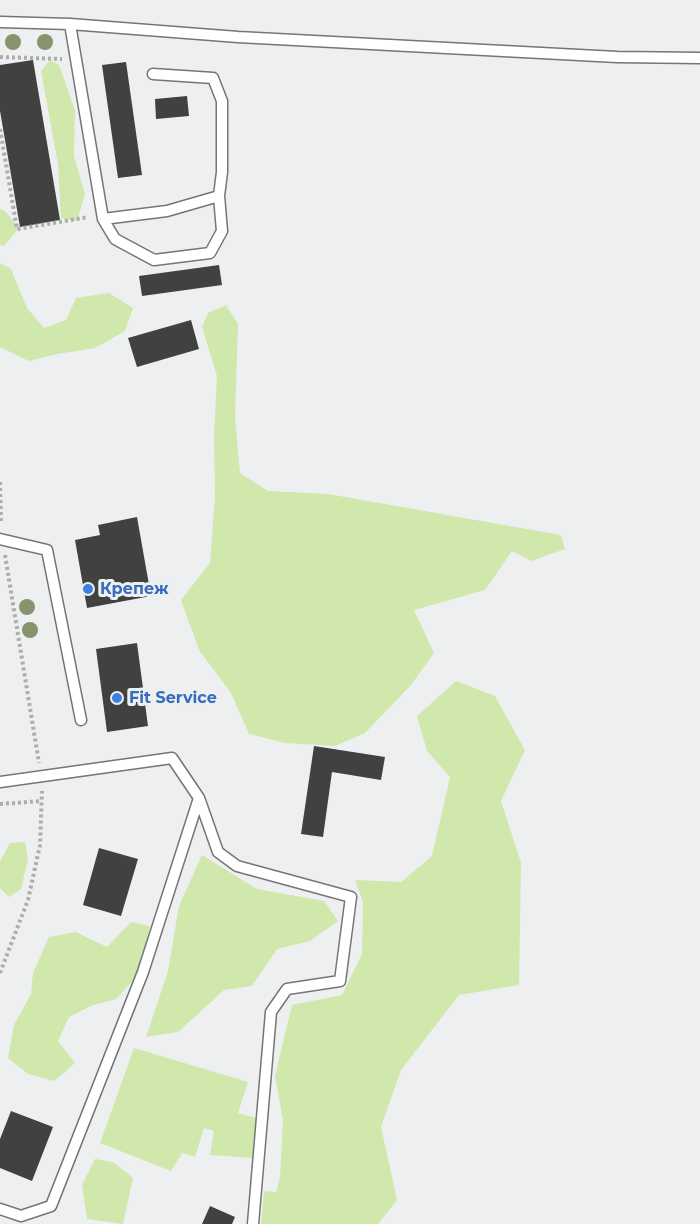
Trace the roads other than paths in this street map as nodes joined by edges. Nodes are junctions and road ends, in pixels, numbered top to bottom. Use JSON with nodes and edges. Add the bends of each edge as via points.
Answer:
{"nodes":[{"id":1,"x":0,"y":22,"type":"edge"},
{"id":2,"x":70,"y":24,"type":"junction"},
{"id":3,"x":700,"y":58,"type":"edge"},
{"id":4,"x":153,"y":74,"type":"dead end"},
{"id":5,"x":219,"y":196,"type":"junction"},
{"id":6,"x":103,"y":217,"type":"junction"},
{"id":7,"x":1,"y":539,"type":"edge"},
{"id":8,"x":81,"y":720,"type":"dead end"},
{"id":9,"x":0,"y":782,"type":"edge"},
{"id":10,"x":199,"y":798,"type":"junction"},
{"id":11,"x":0,"y":1209,"type":"edge"},
{"id":12,"x":253,"y":1224,"type":"edge"}],
"edges":[{"from":1,"to":2,"type":"lane"},
{"from":2,"to":3,"type":"lane","via":[[238,37]]},
{"from":2,"to":6,"type":"lane"},
{"from":4,"to":5,"type":"lane","via":[[213,78],[222,101]]},
{"from":5,"to":6,"type":"lane","via":[[167,211]]},
{"from":5,"to":6,"type":"lane","via":[[222,231],[210,253],[154,260],[115,239]]},
{"from":7,"to":8,"type":"lane","via":[[48,550]]},
{"from":9,"to":10,"type":"lane","via":[[172,758]]},
{"from":10,"to":11,"type":"lane","via":[[143,972],[51,1206],[21,1216]]},
{"from":10,"to":12,"type":"lane","via":[[218,852],[237,866],[351,897],[340,981],[287,989],[271,1012]]}]}
